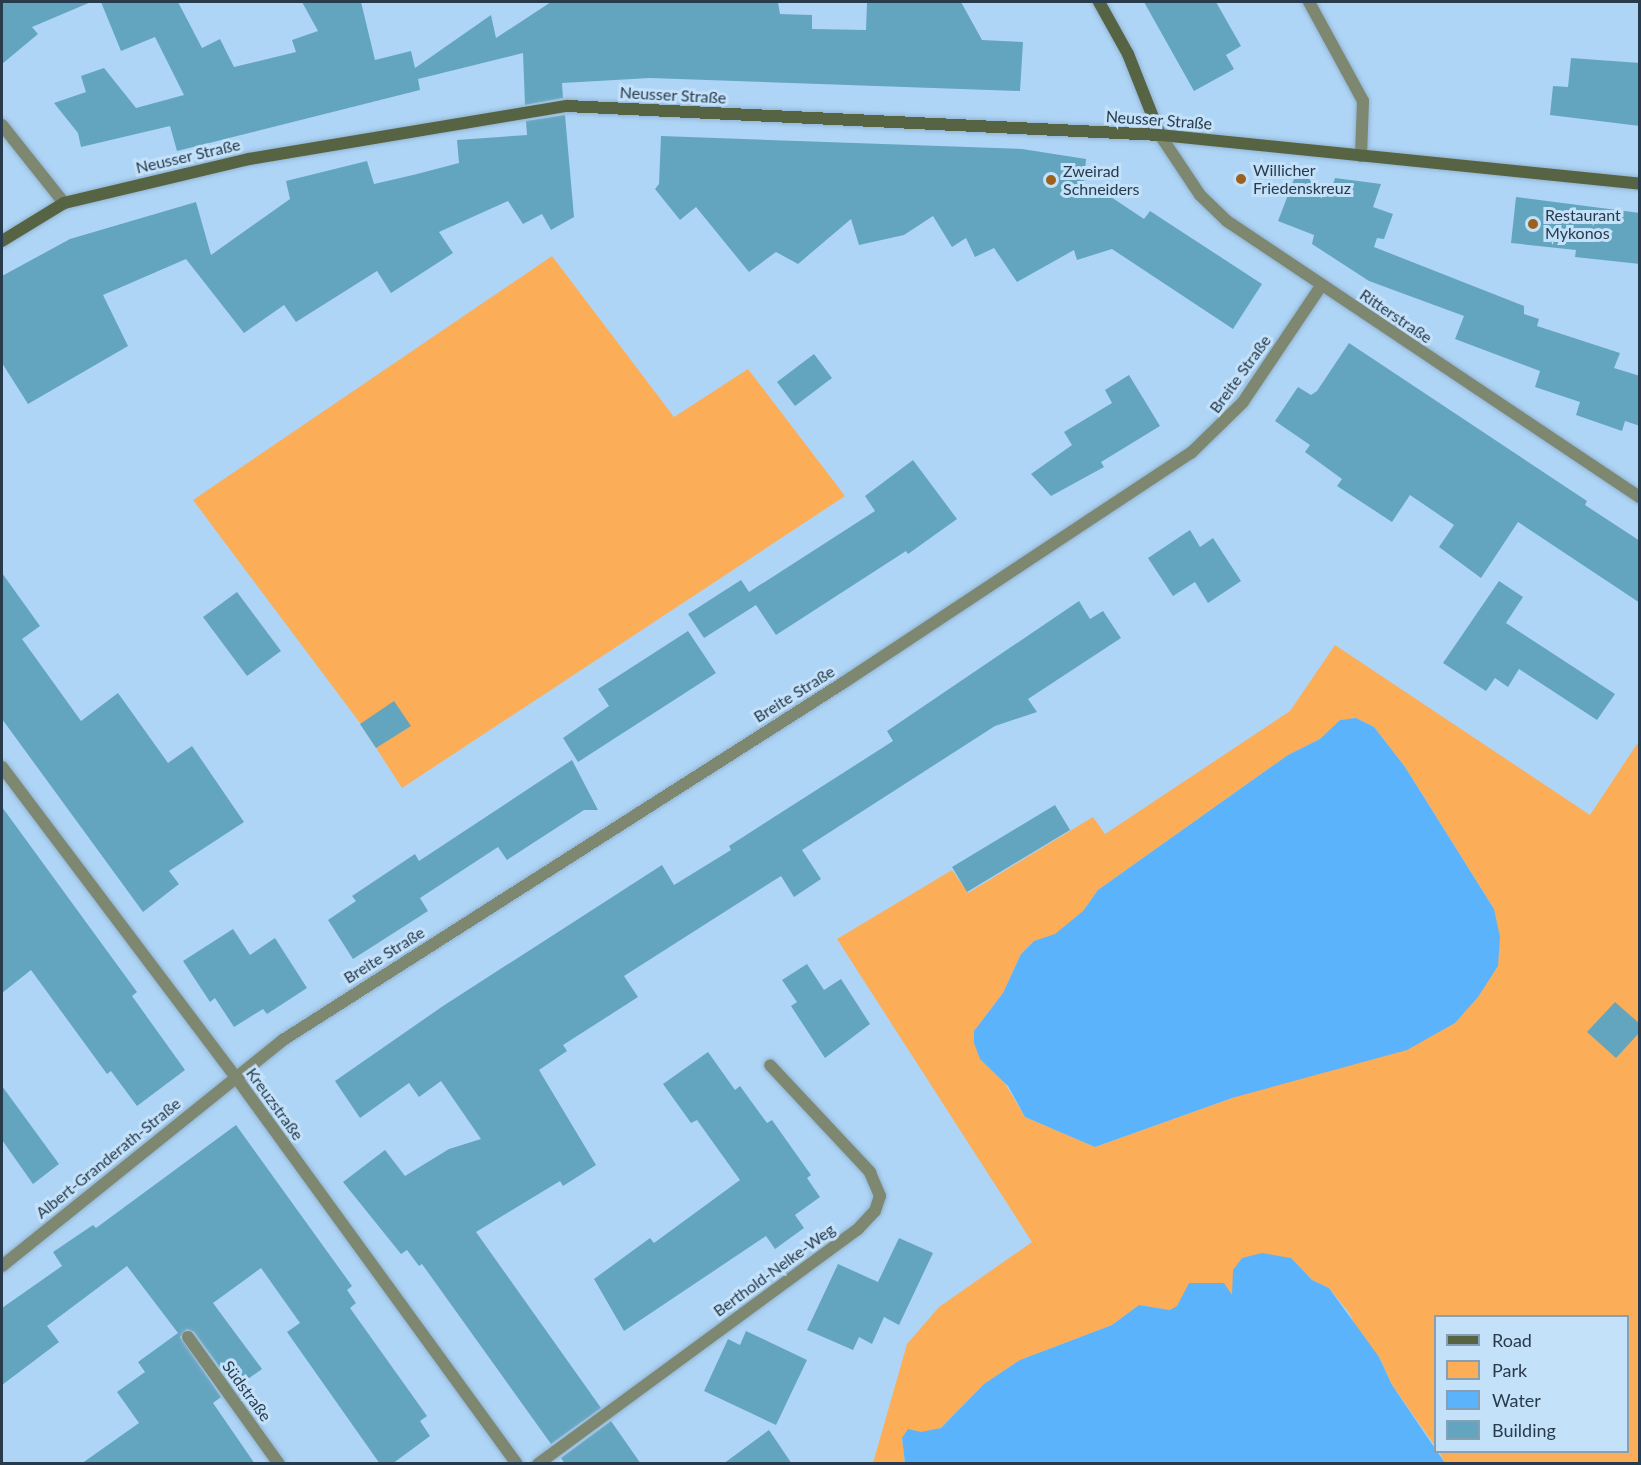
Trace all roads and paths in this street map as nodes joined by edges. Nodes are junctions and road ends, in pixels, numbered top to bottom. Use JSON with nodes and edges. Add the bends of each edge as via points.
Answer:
{"nodes":[{"id":1,"x":1099,"y":2,"type":"edge"},
{"id":2,"x":1310,"y":2,"type":"edge"},
{"id":3,"x":2,"y":125,"type":"edge"},
{"id":4,"x":1160,"y":135,"type":"junction"},
{"id":5,"x":1361,"y":156,"type":"junction"},
{"id":6,"x":1640,"y":184,"type":"edge"},
{"id":7,"x":64,"y":203,"type":"junction"},
{"id":8,"x":2,"y":241,"type":"edge"},
{"id":9,"x":1321,"y":286,"type":"junction"},
{"id":10,"x":1640,"y":498,"type":"edge"},
{"id":11,"x":2,"y":767,"type":"edge"},
{"id":12,"x":770,"y":1065,"type":"dead end"},
{"id":13,"x":235,"y":1076,"type":"junction"},
{"id":14,"x":2,"y":1266,"type":"edge"},
{"id":15,"x":188,"y":1337,"type":"dead end"},
{"id":16,"x":279,"y":1464,"type":"edge"},
{"id":17,"x":517,"y":1464,"type":"edge"},
{"id":18,"x":538,"y":1464,"type":"edge"}],
"edges":[{"from":1,"to":4,"type":"street","via":[[1128,54]]},
{"from":2,"to":5,"type":"street","via":[[1363,101]]},
{"from":3,"to":7,"type":"street"},
{"from":4,"to":5,"type":"street","name":"Neusser Straße"},
{"from":4,"to":7,"type":"street","name":"Neusser Straße","via":[[567,106],[249,159]]},
{"from":4,"to":9,"type":"street","name":"Ritterstraße","via":[[1183,173],[1213,208]]},
{"from":5,"to":6,"type":"street","name":"Neusser Straße"},
{"from":7,"to":8,"type":"street","name":"Neusser Straße"},
{"from":9,"to":10,"type":"street","name":"Ritterstraße"},
{"from":9,"to":13,"type":"street","name":"Breite Straße","via":[[1243,402],[1221,428],[1160,476],[325,1012]]},
{"from":11,"to":13,"type":"street","name":"Kreuzstraße"},
{"from":12,"to":18,"type":"street","name":"Berthold-Nelke-Weg","via":[[870,1172],[880,1196],[875,1211],[858,1229]]},
{"from":13,"to":14,"type":"street","name":"Albert-Granderath-Straße"},
{"from":13,"to":17,"type":"street","name":"Kreuzstraße"},
{"from":15,"to":16,"type":"street","name":"Südstraße"}]}
